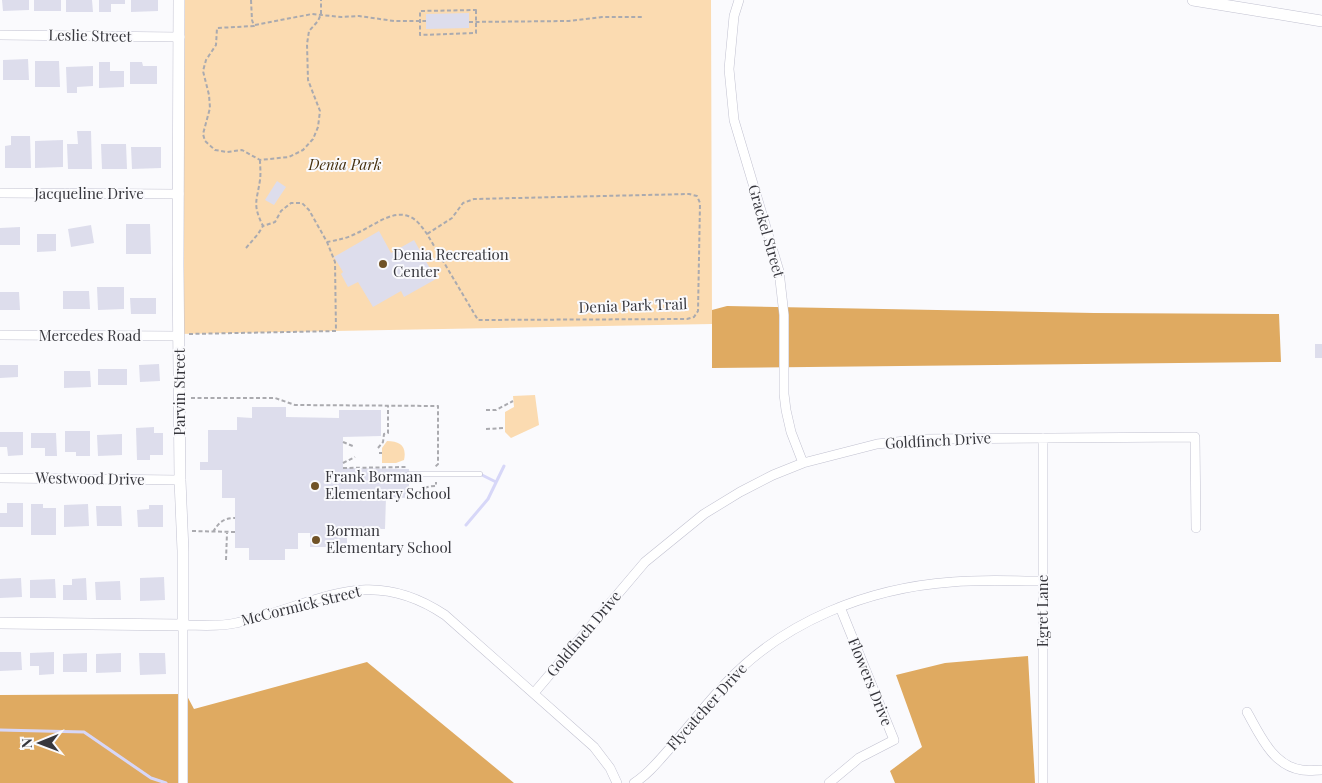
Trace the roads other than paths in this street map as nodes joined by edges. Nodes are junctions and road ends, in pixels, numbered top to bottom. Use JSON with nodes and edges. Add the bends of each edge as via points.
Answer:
{"nodes":[{"id":1,"x":179,"y":0,"type":"edge"},
{"id":2,"x":739,"y":0,"type":"edge"},
{"id":3,"x":1193,"y":0,"type":"edge"},
{"id":4,"x":1322,"y":21,"type":"edge"},
{"id":5,"x":0,"y":35,"type":"edge"},
{"id":6,"x":180,"y":37,"type":"junction"},
{"id":7,"x":0,"y":193,"type":"edge"},
{"id":8,"x":179,"y":194,"type":"junction"},
{"id":9,"x":180,"y":335,"type":"junction"},
{"id":10,"x":0,"y":336,"type":"edge"},
{"id":11,"x":1043,"y":438,"type":"junction"},
{"id":12,"x":803,"y":463,"type":"junction"},
{"id":13,"x":409,"y":474,"type":"dead end"},
{"id":14,"x":480,"y":474,"type":"dead end"},
{"id":15,"x":0,"y":478,"type":"edge"},
{"id":16,"x":180,"y":480,"type":"junction"},
{"id":17,"x":1196,"y":528,"type":"dead end"},
{"id":18,"x":1043,"y":581,"type":"junction"},
{"id":19,"x":840,"y":607,"type":"junction"},
{"id":20,"x":0,"y":623,"type":"edge"},
{"id":21,"x":183,"y":625,"type":"junction"},
{"id":22,"x":534,"y":693,"type":"junction"},
{"id":23,"x":1246,"y":712,"type":"dead end"},
{"id":24,"x":1322,"y":770,"type":"edge"},
{"id":25,"x":183,"y":782,"type":"edge"},
{"id":26,"x":617,"y":783,"type":"edge"},
{"id":27,"x":634,"y":783,"type":"edge"},
{"id":28,"x":830,"y":783,"type":"edge"},
{"id":29,"x":1043,"y":783,"type":"edge"}],
"edges":[{"from":1,"to":6,"type":"street","name":"Parvin Street"},
{"from":2,"to":12,"type":"street","name":"Grackel Street","via":[[734,16],[729,69],[734,120],[779,271],[784,315],[786,410]]},
{"from":3,"to":4,"type":"street"},
{"from":5,"to":6,"type":"street","name":"Leslie Street"},
{"from":6,"to":8,"type":"street","name":"Parvin Street"},
{"from":7,"to":8,"type":"street","name":"Jacqueline Drive"},
{"from":8,"to":9,"type":"street","name":"Parvin Street"},
{"from":9,"to":10,"type":"street","name":"Mercedes Road"},
{"from":9,"to":16,"type":"street","name":"Parvin Street"},
{"from":11,"to":12,"type":"street","name":"Goldfinch Drive","via":[[903,440]]},
{"from":11,"to":17,"type":"street","name":"Goldfinch Drive","via":[[1195,438]]},
{"from":11,"to":18,"type":"street","name":"Egret Lane"},
{"from":12,"to":22,"type":"street","name":"Goldfinch Drive","via":[[773,475],[704,514],[645,562]]},
{"from":13,"to":14,"type":"lane"},
{"from":15,"to":16,"type":"street","name":"Westwood Drive"},
{"from":16,"to":21,"type":"street","name":"Parvin Street"},
{"from":18,"to":19,"type":"street","name":"Flycatcher Drive","via":[[932,584],[884,592]]},
{"from":18,"to":29,"type":"street","name":"Egret Lane"},
{"from":19,"to":27,"type":"street","name":"Flycatcher Drive","via":[[791,631],[748,661],[654,766]]},
{"from":19,"to":28,"type":"street","name":"Flowers Drive","via":[[894,740],[859,758]]},
{"from":20,"to":21,"type":"street","name":"McCormick Street"},
{"from":21,"to":22,"type":"street","name":"McCormick Street","via":[[236,623],[350,591],[370,589],[401,593],[445,615]]},
{"from":21,"to":25,"type":"street","name":"Parvin Street"},
{"from":22,"to":26,"type":"street","name":"McCormick Street","via":[[594,747]]},
{"from":23,"to":24,"type":"street","via":[[1271,753],[1287,765],[1301,770]]}]}
